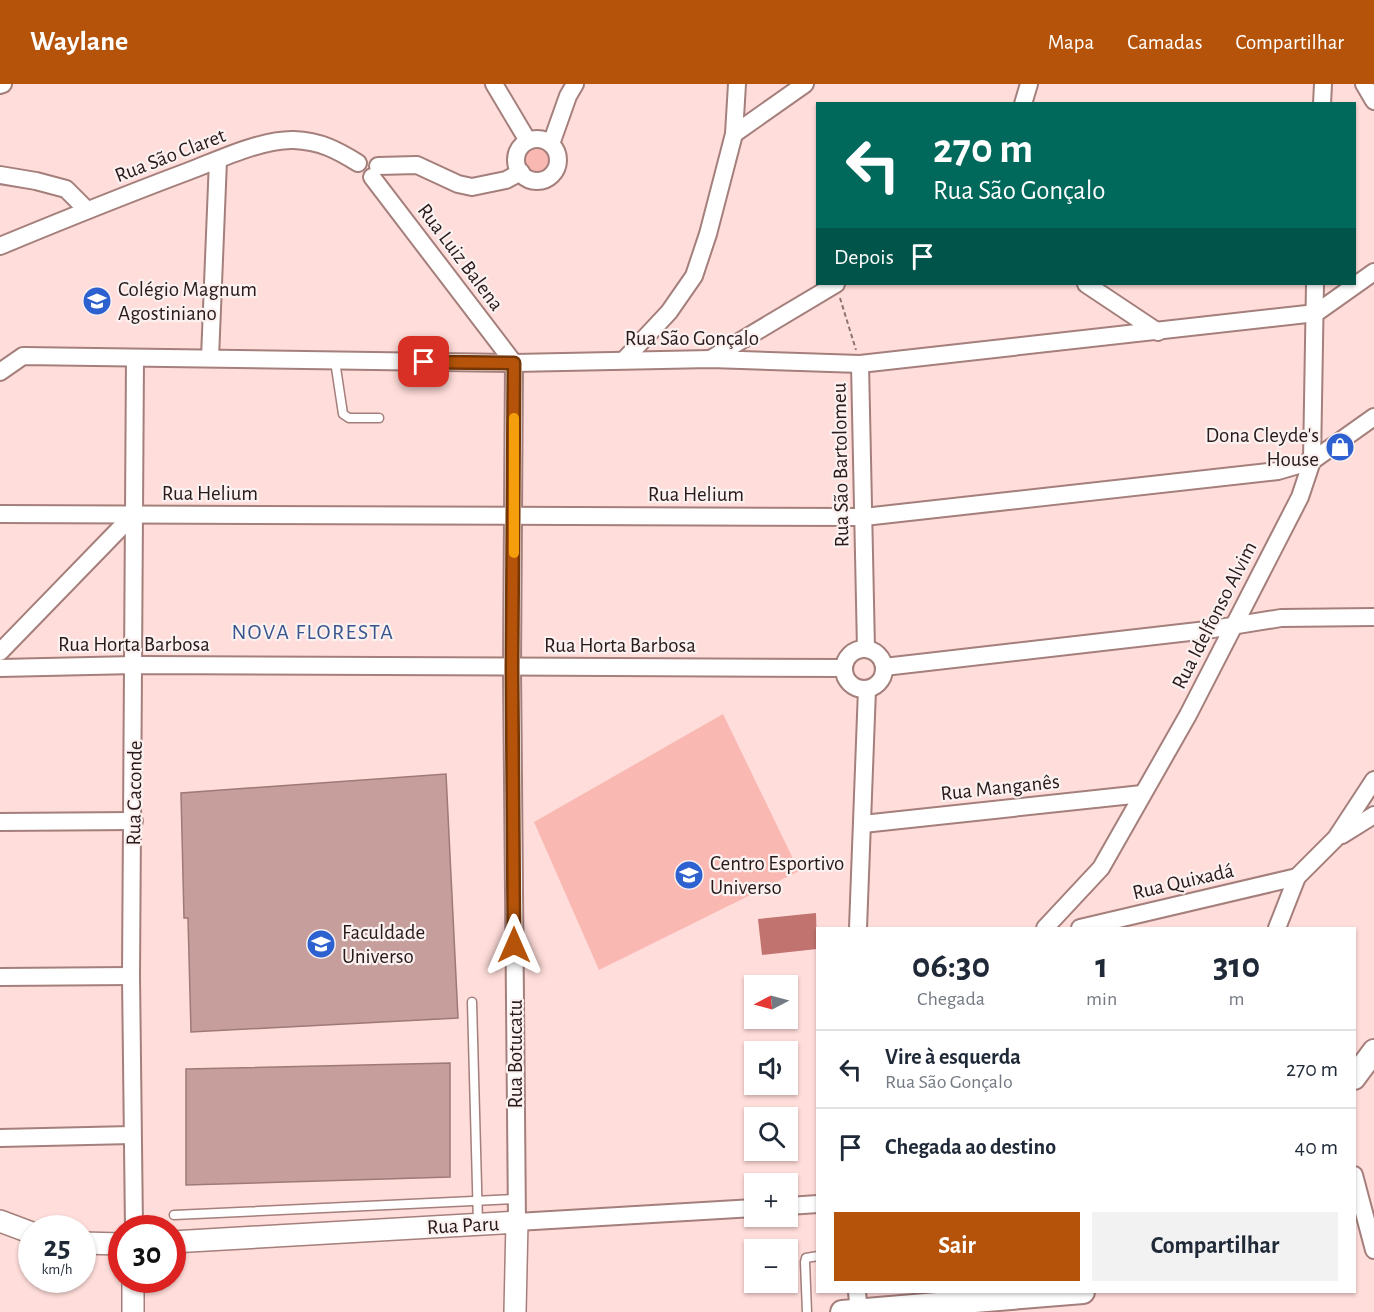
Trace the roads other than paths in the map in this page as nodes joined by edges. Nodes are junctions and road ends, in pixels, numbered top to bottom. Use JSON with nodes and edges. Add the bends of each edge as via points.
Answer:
{"nodes":[{"id":1,"x":494,"y":84,"type":"edge"},
{"id":2,"x":575,"y":84,"type":"edge"},
{"id":3,"x":738,"y":84,"type":"edge"},
{"id":4,"x":805,"y":84,"type":"edge"},
{"id":5,"x":1029,"y":84,"type":"edge"},
{"id":6,"x":1323,"y":84,"type":"edge"},
{"id":7,"x":1364,"y":84,"type":"edge"},
{"id":8,"x":1374,"y":101,"type":"edge"},
{"id":9,"x":1024,"y":102,"type":"edge"},
{"id":10,"x":1322,"y":102,"type":"edge"},
{"id":11,"x":734,"y":134,"type":"junction"},
{"id":12,"x":528,"y":141,"type":"junction"},
{"id":13,"x":551,"y":144,"type":"junction"},
{"id":14,"x":218,"y":160,"type":"junction"},
{"id":15,"x":375,"y":172,"type":"junction"},
{"id":16,"x":520,"y":172,"type":"junction"},
{"id":17,"x":0,"y":176,"type":"edge"},
{"id":18,"x":87,"y":210,"type":"junction"},
{"id":19,"x":0,"y":246,"type":"edge"},
{"id":20,"x":1374,"y":272,"type":"edge"},
{"id":21,"x":834,"y":285,"type":"edge"},
{"id":22,"x":1088,"y":285,"type":"edge"},
{"id":23,"x":1316,"y":285,"type":"edge"},
{"id":24,"x":1356,"y":285,"type":"edge"},
{"id":25,"x":1356,"y":285,"type":"edge"},
{"id":26,"x":1316,"y":313,"type":"junction"},
{"id":27,"x":1158,"y":332,"type":"junction"},
{"id":28,"x":135,"y":358,"type":"junction"},
{"id":29,"x":210,"y":358,"type":"junction"},
{"id":30,"x":625,"y":359,"type":"junction"},
{"id":31,"x":711,"y":359,"type":"junction"},
{"id":32,"x":335,"y":361,"type":"junction"},
{"id":33,"x":514,"y":363,"type":"junction"},
{"id":34,"x":860,"y":364,"type":"junction"},
{"id":35,"x":0,"y":372,"type":"edge"},
{"id":36,"x":1374,"y":417,"type":"edge"},
{"id":37,"x":379,"y":418,"type":"dead end"},
{"id":38,"x":1312,"y":461,"type":"junction"},
{"id":39,"x":0,"y":514,"type":"edge"},
{"id":40,"x":132,"y":516,"type":"junction"},
{"id":41,"x":514,"y":516,"type":"junction"},
{"id":42,"x":864,"y":516,"type":"junction"},
{"id":43,"x":1374,"y":617,"type":"edge"},
{"id":44,"x":1235,"y":625,"type":"junction"},
{"id":45,"x":866,"y":649,"type":"junction"},
{"id":46,"x":0,"y":652,"type":"edge"},
{"id":47,"x":135,"y":665,"type":"junction"},
{"id":48,"x":884,"y":667,"type":"junction"},
{"id":49,"x":0,"y":668,"type":"edge"},
{"id":50,"x":512,"y":668,"type":"junction"},
{"id":51,"x":844,"y":668,"type":"junction"},
{"id":52,"x":867,"y":689,"type":"junction"},
{"id":53,"x":1374,"y":780,"type":"edge"},
{"id":54,"x":1142,"y":794,"type":"junction"},
{"id":55,"x":1374,"y":815,"type":"edge"},
{"id":56,"x":134,"y":821,"type":"junction"},
{"id":57,"x":0,"y":822,"type":"edge"},
{"id":58,"x":863,"y":824,"type":"junction"},
{"id":59,"x":1336,"y":838,"type":"junction"},
{"id":60,"x":1297,"y":877,"type":"junction"},
{"id":61,"x":1283,"y":910,"type":"junction"},
{"id":62,"x":858,"y":927,"type":"edge"},
{"id":63,"x":1047,"y":927,"type":"edge"},
{"id":64,"x":1084,"y":927,"type":"edge"},
{"id":65,"x":1276,"y":927,"type":"edge"},
{"id":66,"x":1288,"y":927,"type":"edge"},
{"id":67,"x":131,"y":976,"type":"junction"},
{"id":68,"x":0,"y":977,"type":"edge"},
{"id":69,"x":471,"y":1002,"type":"dead end"},
{"id":70,"x":1374,"y":1051,"type":"edge"},
{"id":71,"x":1356,"y":1075,"type":"edge"},
{"id":72,"x":132,"y":1135,"type":"junction"},
{"id":73,"x":0,"y":1138,"type":"edge"},
{"id":74,"x":1356,"y":1182,"type":"edge"},
{"id":75,"x":517,"y":1199,"type":"junction"},
{"id":76,"x":478,"y":1201,"type":"junction"},
{"id":77,"x":816,"y":1204,"type":"edge"},
{"id":78,"x":798,"y":1205,"type":"edge"},
{"id":79,"x":744,"y":1209,"type":"edge"},
{"id":80,"x":134,"y":1215,"type":"edge"},
{"id":81,"x":174,"y":1215,"type":"dead end"},
{"id":82,"x":0,"y":1221,"type":"edge"},
{"id":83,"x":517,"y":1222,"type":"junction"},
{"id":84,"x":478,"y":1224,"type":"junction"},
{"id":85,"x":18,"y":1228,"type":"edge"},
{"id":86,"x":186,"y":1241,"type":"edge"},
{"id":87,"x":1374,"y":1250,"type":"edge"},
{"id":88,"x":816,"y":1256,"type":"edge"},
{"id":89,"x":134,"y":1293,"type":"edge"},
{"id":90,"x":1064,"y":1293,"type":"edge"},
{"id":91,"x":928,"y":1300,"type":"edge"},
{"id":92,"x":854,"y":1307,"type":"edge"},
{"id":93,"x":133,"y":1312,"type":"edge"},
{"id":94,"x":515,"y":1312,"type":"edge"},
{"id":95,"x":807,"y":1312,"type":"edge"}],
"edges":[{"from":1,"to":12,"type":"street"},
{"from":2,"to":13,"type":"street"},
{"from":3,"to":11,"type":"street"},
{"from":4,"to":11,"type":"street"},
{"from":5,"to":9,"type":"street"},
{"from":6,"to":10,"type":"street"},
{"from":7,"to":8,"type":"street"},
{"from":11,"to":30,"type":"street","via":[[694,276],[669,312]]},
{"from":12,"to":13,"type":"street","via":[[540,139]]},
{"from":12,"to":16,"type":"street","via":[[517,158]]},
{"from":13,"to":16,"type":"street","via":[[558,155],[554,173],[537,181]]},
{"from":14,"to":15,"type":"street","name":"Rua São Claret","via":[[291,140],[326,144],[358,163],[371,157]]},
{"from":14,"to":18,"type":"street","name":"Rua São Claret"},
{"from":14,"to":29,"type":"street"},
{"from":15,"to":16,"type":"street","via":[[417,165],[472,187],[506,180]]},
{"from":15,"to":33,"type":"street","name":"Rua Luiz Balena"},
{"from":17,"to":18,"type":"street","via":[[66,189]]},
{"from":18,"to":19,"type":"street","name":"Rua São Claret"},
{"from":20,"to":25,"type":"street","name":"Rua São Gonçalo"},
{"from":21,"to":31,"type":"street"},
{"from":22,"to":27,"type":"street"},
{"from":23,"to":26,"type":"street","name":"Rua Idelfonso Alvim"},
{"from":24,"to":26,"type":"street","name":"Rua São Gonçalo"},
{"from":26,"to":27,"type":"street","name":"Rua São Gonçalo"},
{"from":26,"to":38,"type":"street","name":"Rua Idelfonso Alvim"},
{"from":27,"to":34,"type":"street","name":"Rua São Gonçalo"},
{"from":28,"to":29,"type":"street","name":"Rua São Gonçalo"},
{"from":28,"to":35,"type":"street","name":"Rua São Gonçalo","via":[[23,356]]},
{"from":28,"to":40,"type":"street","name":"Rua Caconde"},
{"from":29,"to":32,"type":"street","name":"Rua São Gonçalo"},
{"from":30,"to":31,"type":"street","name":"Rua São Gonçalo"},
{"from":30,"to":33,"type":"street","name":"Rua São Gonçalo"},
{"from":31,"to":34,"type":"street","name":"Rua São Gonçalo"},
{"from":32,"to":33,"type":"street","name":"Rua São Gonçalo"},
{"from":32,"to":37,"type":"lane","via":[[343,414],[350,418]]},
{"from":33,"to":41,"type":"street","name":"Rua Botucatu"},
{"from":34,"to":42,"type":"street","name":"Rua São Bartolomeu"},
{"from":36,"to":38,"type":"street","name":"Rua Helium"},
{"from":38,"to":42,"type":"street","name":"Rua Helium","via":[[1278,471]]},
{"from":38,"to":44,"type":"street","name":"Rua Idelfonso Alvim","via":[[1300,497]]},
{"from":39,"to":40,"type":"street","name":"Rua Helium"},
{"from":40,"to":41,"type":"street","name":"Rua Helium"},
{"from":40,"to":46,"type":"street"},
{"from":40,"to":47,"type":"street","name":"Rua Caconde"},
{"from":41,"to":42,"type":"street","name":"Rua Helium"},
{"from":41,"to":50,"type":"street","name":"Rua Botucatu"},
{"from":42,"to":45,"type":"street","name":"Rua São Bartolomeu"},
{"from":43,"to":44,"type":"street","via":[[1281,618]]},
{"from":44,"to":48,"type":"street"},
{"from":44,"to":54,"type":"street","name":"Rua Idelfonso Alvim"},
{"from":45,"to":48,"type":"street","via":[[879,656]]},
{"from":45,"to":51,"type":"street","via":[[849,656]]},
{"from":47,"to":49,"type":"street","name":"Rua Horta Barbosa"},
{"from":47,"to":50,"type":"street","name":"Rua Horta Barbosa"},
{"from":47,"to":56,"type":"street","name":"Rua Caconde"},
{"from":48,"to":52,"type":"street","via":[[878,683]]},
{"from":50,"to":51,"type":"street","name":"Rua Horta Barbosa"},
{"from":50,"to":75,"type":"street","name":"Rua Botucatu"},
{"from":51,"to":52,"type":"street","via":[[853,686]]},
{"from":52,"to":58,"type":"street"},
{"from":53,"to":59,"type":"street"},
{"from":54,"to":58,"type":"street","name":"Rua Manganês"},
{"from":54,"to":63,"type":"street","name":"Rua Idelfonso Alvim","via":[[1101,868]]},
{"from":55,"to":59,"type":"street"},
{"from":56,"to":57,"type":"street"},
{"from":56,"to":67,"type":"street","name":"Rua Caconde"},
{"from":58,"to":62,"type":"street"},
{"from":59,"to":60,"type":"street"},
{"from":60,"to":61,"type":"street"},
{"from":60,"to":64,"type":"street","name":"Rua Quixadá"},
{"from":61,"to":65,"type":"street"},
{"from":61,"to":66,"type":"street"},
{"from":67,"to":68,"type":"street"},
{"from":67,"to":72,"type":"street","name":"Rua Caconde"},
{"from":69,"to":76,"type":"lane"},
{"from":70,"to":71,"type":"main road"},
{"from":72,"to":73,"type":"street"},
{"from":72,"to":80,"type":"street","name":"Rua Caconde"},
{"from":74,"to":87,"type":"street"},
{"from":75,"to":76,"type":"lane"},
{"from":75,"to":83,"type":"street","name":"Rua Botucatu"},
{"from":76,"to":81,"type":"lane"},
{"from":76,"to":84,"type":"lane"},
{"from":77,"to":78,"type":"street"},
{"from":79,"to":83,"type":"street","name":"Rua Paru"},
{"from":82,"to":85,"type":"street"},
{"from":83,"to":84,"type":"street","name":"Rua Paru"},
{"from":83,"to":94,"type":"street","name":"Rua Botucatu"},
{"from":84,"to":86,"type":"street","name":"Rua Paru"},
{"from":88,"to":95,"type":"lane","via":[[804,1262]]},
{"from":89,"to":93,"type":"street"},
{"from":90,"to":91,"type":"main road"},
{"from":91,"to":92,"type":"main road"}]}
